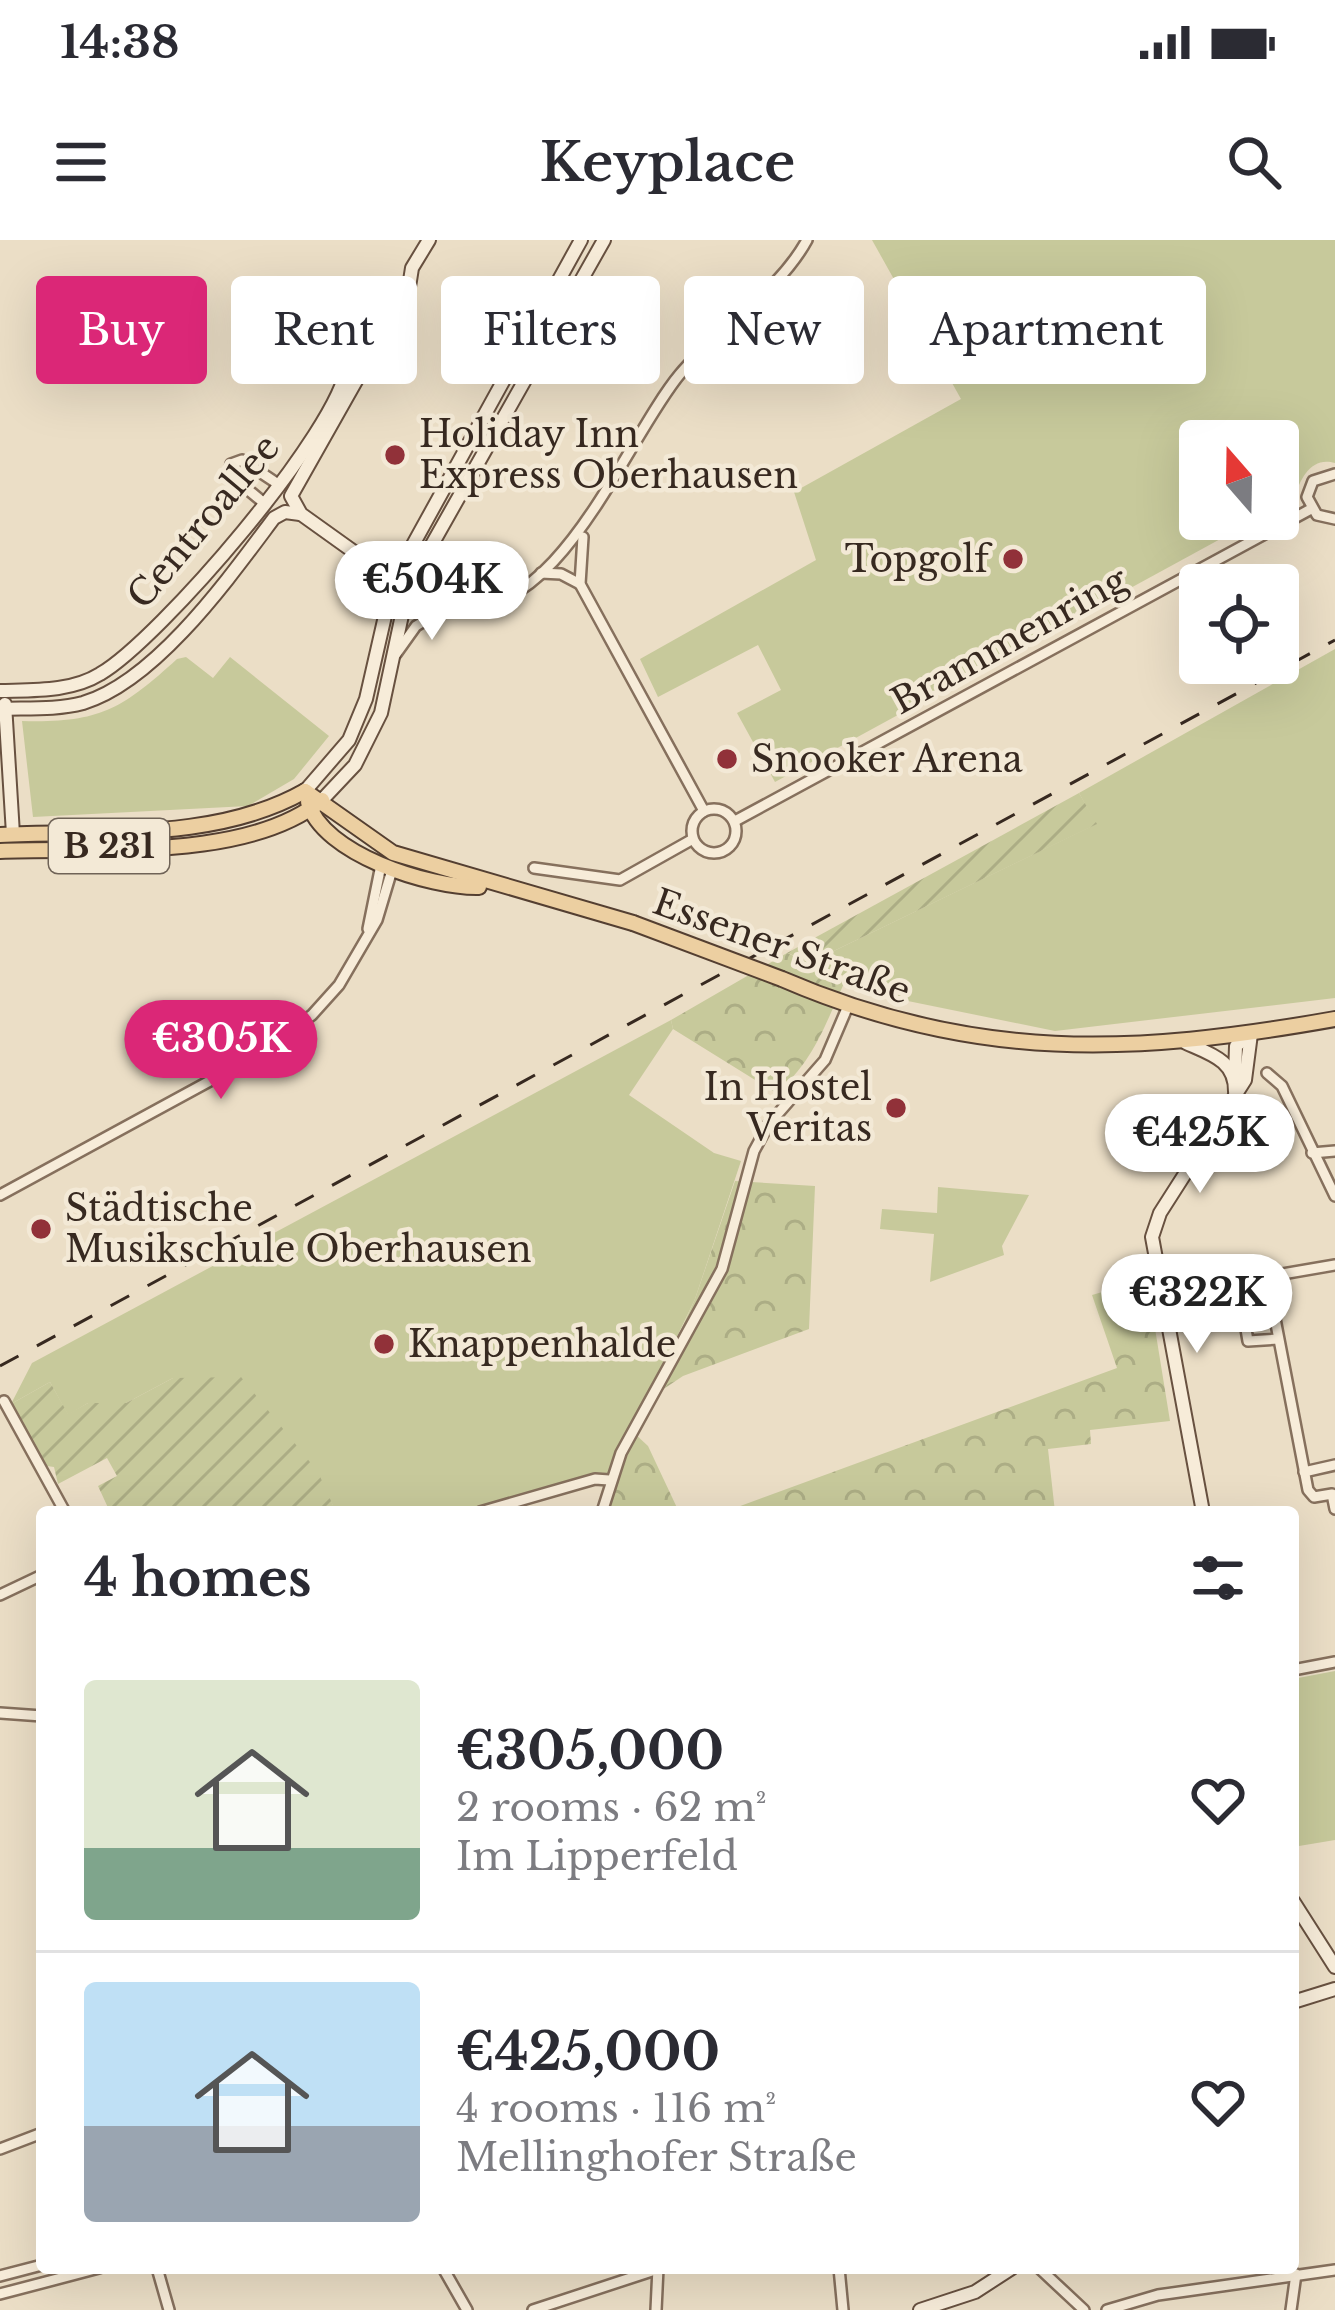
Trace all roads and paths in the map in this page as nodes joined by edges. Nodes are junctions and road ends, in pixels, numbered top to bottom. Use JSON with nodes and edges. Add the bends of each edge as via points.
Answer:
{"nodes":[{"id":1,"x":429,"y":240,"type":"edge"},
{"id":2,"x":581,"y":240,"type":"edge"},
{"id":3,"x":604,"y":240,"type":"edge"},
{"id":4,"x":807,"y":240,"type":"edge"},
{"id":5,"x":340,"y":384,"type":"edge"},
{"id":6,"x":1335,"y":475,"type":"edge"},
{"id":7,"x":278,"y":484,"type":"junction"},
{"id":8,"x":264,"y":503,"type":"junction"},
{"id":9,"x":1311,"y":509,"type":"junction"},
{"id":10,"x":301,"y":514,"type":"junction"},
{"id":11,"x":1335,"y":519,"type":"edge"},
{"id":12,"x":585,"y":528,"type":"junction"},
{"id":13,"x":541,"y":573,"type":"junction"},
{"id":14,"x":393,"y":581,"type":"junction"},
{"id":15,"x":580,"y":584,"type":"junction"},
{"id":16,"x":408,"y":587,"type":"junction"},
{"id":17,"x":449,"y":606,"type":"junction"},
{"id":18,"x":394,"y":656,"type":"junction"},
{"id":19,"x":3,"y":699,"type":"edge"},
{"id":20,"x":305,"y":791,"type":"junction"},
{"id":21,"x":316,"y":805,"type":"junction"},
{"id":22,"x":704,"y":811,"type":"junction"},
{"id":23,"x":735,"y":821,"type":"junction"},
{"id":24,"x":693,"y":839,"type":"junction"},
{"id":25,"x":3,"y":843,"type":"edge"},
{"id":26,"x":393,"y":853,"type":"junction"},
{"id":27,"x":387,"y":867,"type":"junction"},
{"id":28,"x":534,"y":868,"type":"dead end"},
{"id":29,"x":496,"y":886,"type":"junction"},
{"id":30,"x":848,"y":1006,"type":"junction"},
{"id":31,"x":1335,"y":1019,"type":"edge"},
{"id":32,"x":1251,"y":1034,"type":"junction"},
{"id":33,"x":1186,"y":1043,"type":"junction"},
{"id":34,"x":1268,"y":1072,"type":"dead end"},
{"id":35,"x":1235,"y":1076,"type":"junction"},
{"id":36,"x":1235,"y":1097,"type":"junction"},
{"id":37,"x":1335,"y":1151,"type":"edge"},
{"id":38,"x":1312,"y":1153,"type":"junction"},
{"id":39,"x":0,"y":1196,"type":"edge"},
{"id":40,"x":1335,"y":1196,"type":"edge"},
{"id":41,"x":1335,"y":1265,"type":"edge"},
{"id":42,"x":1267,"y":1277,"type":"junction"},
{"id":43,"x":1238,"y":1282,"type":"junction"},
{"id":44,"x":1160,"y":1295,"type":"junction"},
{"id":45,"x":1278,"y":1339,"type":"junction"},
{"id":46,"x":4,"y":1401,"type":"dead end"},
{"id":47,"x":1331,"y":1467,"type":"edge"},
{"id":48,"x":1304,"y":1472,"type":"junction"},
{"id":49,"x":609,"y":1480,"type":"junction"},
{"id":50,"x":1332,"y":1494,"type":"junction"},
{"id":51,"x":61,"y":1506,"type":"edge"},
{"id":52,"x":501,"y":1506,"type":"edge"},
{"id":53,"x":603,"y":1506,"type":"edge"},
{"id":54,"x":1202,"y":1506,"type":"edge"},
{"id":55,"x":1335,"y":1509,"type":"edge"},
{"id":56,"x":36,"y":1578,"type":"edge"},
{"id":57,"x":0,"y":1594,"type":"edge"},
{"id":58,"x":1335,"y":1662,"type":"edge"},
{"id":59,"x":1299,"y":1669,"type":"edge"},
{"id":60,"x":0,"y":1712,"type":"edge"},
{"id":61,"x":36,"y":1715,"type":"edge"},
{"id":62,"x":1299,"y":1910,"type":"edge"},
{"id":63,"x":1335,"y":1967,"type":"edge"},
{"id":64,"x":1335,"y":1989,"type":"edge"},
{"id":65,"x":1299,"y":2000,"type":"edge"},
{"id":66,"x":36,"y":2134,"type":"edge"},
{"id":67,"x":0,"y":2149,"type":"edge"},
{"id":68,"x":36,"y":2267,"type":"edge"},
{"id":69,"x":1335,"y":2270,"type":"edge"},
{"id":70,"x":76,"y":2274,"type":"edge"},
{"id":71,"x":159,"y":2274,"type":"edge"},
{"id":72,"x":446,"y":2274,"type":"edge"},
{"id":73,"x":640,"y":2274,"type":"edge"},
{"id":74,"x":658,"y":2274,"type":"edge"},
{"id":75,"x":840,"y":2274,"type":"edge"},
{"id":76,"x":1004,"y":2274,"type":"edge"},
{"id":77,"x":1045,"y":2274,"type":"edge"},
{"id":78,"x":1296,"y":2274,"type":"joint"},
{"id":79,"x":1299,"y":2274,"type":"edge"},
{"id":80,"x":0,"y":2276,"type":"edge"},
{"id":81,"x":0,"y":2294,"type":"edge"},
{"id":82,"x":169,"y":2310,"type":"edge"},
{"id":83,"x":467,"y":2310,"type":"edge"},
{"id":84,"x":533,"y":2310,"type":"edge"},
{"id":85,"x":656,"y":2310,"type":"edge"},
{"id":86,"x":843,"y":2310,"type":"edge"},
{"id":87,"x":923,"y":2310,"type":"edge"},
{"id":88,"x":1084,"y":2310,"type":"edge"},
{"id":89,"x":1107,"y":2310,"type":"edge"},
{"id":90,"x":1292,"y":2310,"type":"edge"}],
"edges":[{"from":1,"to":10,"type":"main road","name":"Centroallee","via":[[293,491]]},
{"from":2,"to":14,"type":"main road"},
{"from":3,"to":16,"type":"main road"},
{"from":4,"to":12,"type":"street","via":[[665,392]]},
{"from":5,"to":7,"type":"main road","name":"Centroallee"},
{"from":6,"to":9,"type":"street","name":"Brammenring","via":[[1310,485]]},
{"from":7,"to":8,"type":"main road","name":"Centroallee"},
{"from":7,"to":8,"type":"street","via":[[242,460],[231,464],[229,474]]},
{"from":8,"to":19,"type":"main road","name":"Centroallee","via":[[182,604],[110,668],[75,685]]},
{"from":9,"to":11,"type":"street"},
{"from":9,"to":23,"type":"street","name":"Brammenring"},
{"from":10,"to":14,"type":"main road"},
{"from":10,"to":19,"type":"main road","name":"Centroallee","via":[[274,518],[195,616],[112,690],[71,706]]},
{"from":12,"to":13,"type":"street"},
{"from":12,"to":15,"type":"street"},
{"from":13,"to":15,"type":"street"},
{"from":13,"to":17,"type":"street","via":[[486,603]]},
{"from":14,"to":16,"type":"main road"},
{"from":14,"to":20,"type":"main road","via":[[361,715],[331,767]]},
{"from":15,"to":22,"type":"street"},
{"from":16,"to":17,"type":"street"},
{"from":16,"to":18,"type":"main road"},
{"from":17,"to":18,"type":"street","via":[[416,626]]},
{"from":18,"to":21,"type":"main road","via":[[366,746]]},
{"from":19,"to":25,"type":"main road"},
{"from":20,"to":21,"type":"main road"},
{"from":20,"to":25,"type":"main road","number":"B 231","via":[[267,812],[211,825]]},
{"from":21,"to":25,"type":"main road","number":"B 231","via":[[275,828],[226,840]]},
{"from":21,"to":26,"type":"main road","name":"Essener Straße"},
{"from":21,"to":27,"type":"main road","name":"Essener Straße"},
{"from":22,"to":23,"type":"street"},
{"from":22,"to":24,"type":"street"},
{"from":23,"to":24,"type":"street","name":"Brammenring","via":[[726,851],[706,852]]},
{"from":24,"to":28,"type":"street","name":"Brammenring","via":[[620,880]]},
{"from":26,"to":27,"type":"main road"},
{"from":26,"to":29,"type":"main road","name":"Essener Straße"},
{"from":27,"to":29,"type":"main road","name":"Essener Straße","via":[[444,884]]},
{"from":27,"to":39,"type":"street","via":[[366,917],[368,932],[328,1000],[271,1047]]},
{"from":29,"to":30,"type":"main road","name":"Essener Straße","bridge":true,"via":[[633,923]]},
{"from":30,"to":33,"type":"main road","name":"Essener Straße","via":[[941,1033],[1034,1046]]},
{"from":30,"to":49,"type":"street","via":[[825,1060],[760,1137],[722,1270]]},
{"from":31,"to":32,"type":"main road","name":"Essener Straße"},
{"from":32,"to":33,"type":"main road","name":"Essener Straße"},
{"from":32,"to":35,"type":"main road","via":[[1236,1046]]},
{"from":32,"to":36,"type":"main road"},
{"from":33,"to":35,"type":"main road"},
{"from":34,"to":38,"type":"street"},
{"from":35,"to":36,"type":"main road"},
{"from":36,"to":44,"type":"main road","via":[[1155,1224]]},
{"from":37,"to":38,"type":"street"},
{"from":38,"to":40,"type":"street"},
{"from":41,"to":42,"type":"street"},
{"from":42,"to":43,"type":"street"},
{"from":42,"to":45,"type":"street"},
{"from":43,"to":44,"type":"street"},
{"from":43,"to":45,"type":"street","via":[[1248,1341]]},
{"from":44,"to":54,"type":"main road"},
{"from":45,"to":48,"type":"street"},
{"from":46,"to":51,"type":"street"},
{"from":47,"to":48,"type":"street"},
{"from":47,"to":50,"type":"street"},
{"from":48,"to":50,"type":"street","via":[[1310,1494]]},
{"from":49,"to":52,"type":"street"},
{"from":49,"to":53,"type":"street"},
{"from":50,"to":55,"type":"street"},
{"from":56,"to":57,"type":"street"},
{"from":58,"to":59,"type":"street"},
{"from":60,"to":61,"type":"street"},
{"from":62,"to":63,"type":"main road"},
{"from":64,"to":65,"type":"main road"},
{"from":66,"to":67,"type":"street"},
{"from":68,"to":80,"type":"street"},
{"from":69,"to":79,"type":"street"},
{"from":70,"to":81,"type":"street"},
{"from":71,"to":82,"type":"street"},
{"from":72,"to":83,"type":"street"},
{"from":73,"to":84,"type":"street"},
{"from":74,"to":85,"type":"street"},
{"from":75,"to":86,"type":"street"},
{"from":76,"to":87,"type":"main road"},
{"from":77,"to":88,"type":"street"},
{"from":78,"to":89,"type":"street"},
{"from":78,"to":90,"type":"street"}]}
